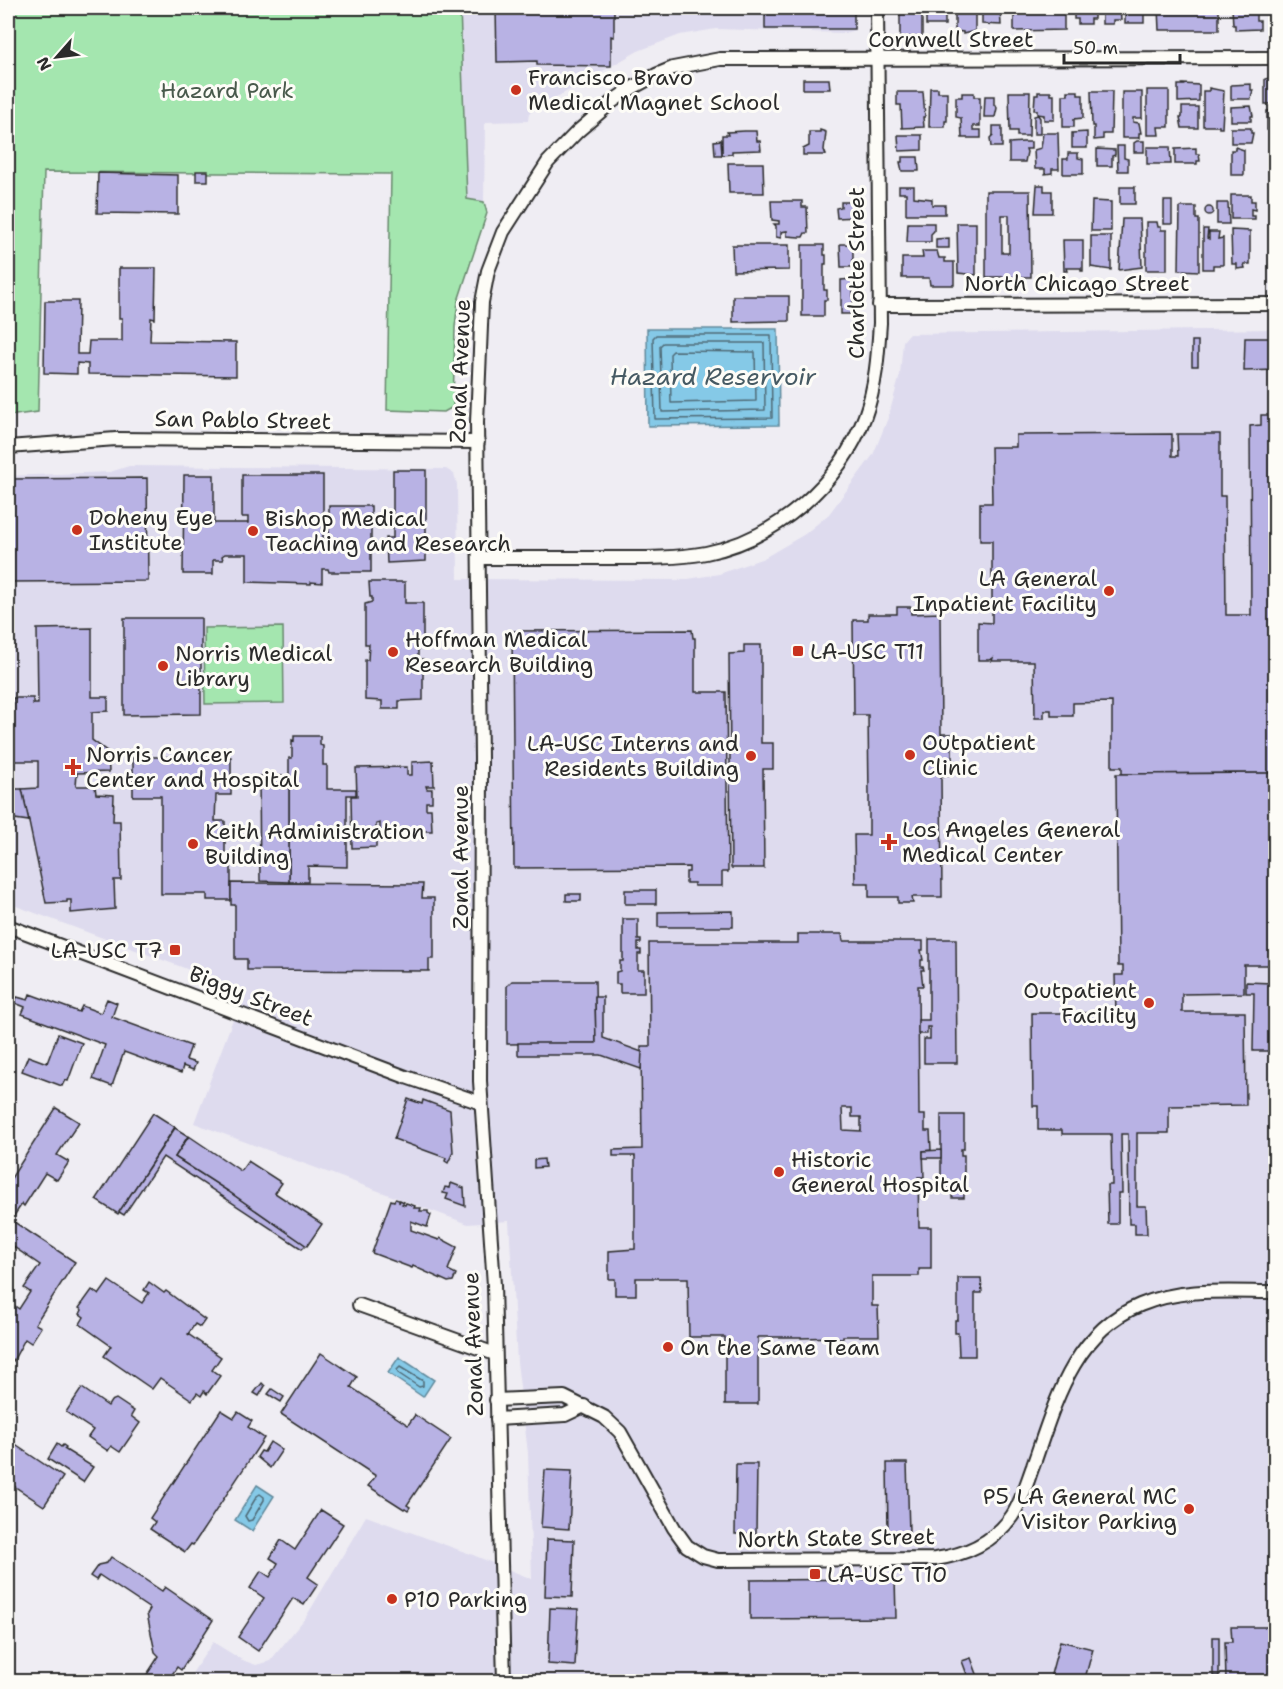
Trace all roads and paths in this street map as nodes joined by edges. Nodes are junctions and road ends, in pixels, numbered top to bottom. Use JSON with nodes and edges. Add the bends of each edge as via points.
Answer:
{"nodes":[{"id":1,"x":877,"y":8,"type":"edge"},
{"id":2,"x":1275,"y":58,"type":"edge"},
{"id":3,"x":878,"y":60,"type":"junction"},
{"id":4,"x":632,"y":88,"type":"joint"},
{"id":5,"x":1275,"y":304,"type":"edge"},
{"id":6,"x":879,"y":305,"type":"junction"},
{"id":7,"x":478,"y":442,"type":"junction"},
{"id":8,"x":8,"y":447,"type":"edge"},
{"id":9,"x":479,"y":558,"type":"junction"},
{"id":10,"x":8,"y":926,"type":"edge"},
{"id":11,"x":481,"y":1103,"type":"junction"},
{"id":12,"x":1275,"y":1292,"type":"edge"},
{"id":13,"x":359,"y":1305,"type":"dead end"},
{"id":14,"x":495,"y":1354,"type":"junction"},
{"id":15,"x":496,"y":1400,"type":"junction"},
{"id":16,"x":584,"y":1406,"type":"junction"},
{"id":17,"x":497,"y":1419,"type":"junction"},
{"id":18,"x":504,"y":1682,"type":"edge"}],
"edges":[{"from":1,"to":3,"type":"street","name":"Charlotte Street"},
{"from":2,"to":3,"type":"street","name":"Cornwell Street"},
{"from":3,"to":4,"type":"street","name":"Cornwell Street","via":[[720,59],[673,68]]},
{"from":3,"to":6,"type":"street","name":"Charlotte Street"},
{"from":4,"to":7,"type":"street","name":"Zonal Avenue","via":[[577,132],[548,162],[498,243],[482,302]]},
{"from":5,"to":6,"type":"street","name":"North Chicago Street"},
{"from":6,"to":9,"type":"street","name":"Charlotte Street","via":[[877,362],[865,417],[835,470],[774,525],[727,547],[687,556]]},
{"from":7,"to":8,"type":"street","name":"San Pablo Street","via":[[116,440]]},
{"from":7,"to":9,"type":"street","name":"Zonal Avenue"},
{"from":9,"to":11,"type":"street","name":"Zonal Avenue"},
{"from":10,"to":11,"type":"street","name":"Biggy Street"},
{"from":11,"to":14,"type":"street","name":"Zonal Avenue"},
{"from":12,"to":16,"type":"street","name":"North State Street","via":[[1205,1292],[1163,1297],[1139,1305],[1097,1334],[1079,1354],[1057,1398],[1012,1515],[996,1534],[954,1556],[718,1560],[703,1556],[687,1546],[674,1528],[620,1432]]},
{"from":13,"to":14,"type":"street"},
{"from":14,"to":15,"type":"street","name":"Zonal Avenue"},
{"from":15,"to":16,"type":"street","name":"North State Street","via":[[564,1397]]},
{"from":15,"to":17,"type":"street","name":"Zonal Avenue"},
{"from":16,"to":17,"type":"street","via":[[565,1415]]},
{"from":17,"to":18,"type":"street","name":"Zonal Avenue"}]}
